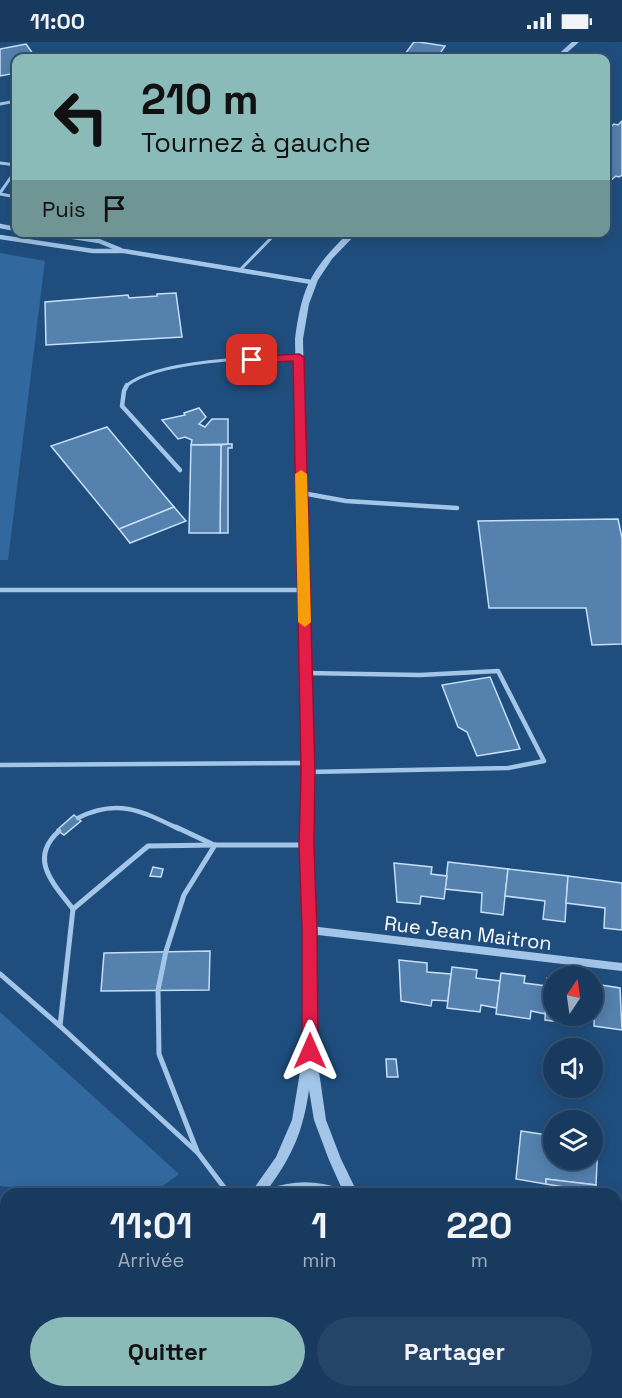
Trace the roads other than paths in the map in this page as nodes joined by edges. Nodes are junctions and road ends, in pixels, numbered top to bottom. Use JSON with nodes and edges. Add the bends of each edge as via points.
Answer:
{"nodes":[{"id":1,"x":576,"y":42,"type":"edge"},
{"id":2,"x":562,"y":54,"type":"edge"},
{"id":3,"x":12,"y":176,"type":"edge"},
{"id":4,"x":0,"y":194,"type":"edge"},
{"id":5,"x":0,"y":237,"type":"edge"},
{"id":6,"x":73,"y":237,"type":"edge"},
{"id":7,"x":271,"y":237,"type":"edge"},
{"id":8,"x":349,"y":237,"type":"edge"},
{"id":9,"x":124,"y":251,"type":"junction"},
{"id":10,"x":240,"y":270,"type":"junction"},
{"id":11,"x":311,"y":282,"type":"junction"},
{"id":12,"x":299,"y":357,"type":"junction"},
{"id":13,"x":180,"y":470,"type":"dead end"},
{"id":14,"x":302,"y":493,"type":"junction"},
{"id":15,"x":457,"y":508,"type":"dead end"},
{"id":16,"x":0,"y":590,"type":"edge"},
{"id":17,"x":304,"y":590,"type":"junction"},
{"id":18,"x":306,"y":673,"type":"junction"},
{"id":19,"x":0,"y":765,"type":"edge"},
{"id":20,"x":308,"y":768,"type":"junction"},
{"id":21,"x":78,"y":818,"type":"dead end"},
{"id":22,"x":59,"y":831,"type":"dead end"},
{"id":23,"x":214,"y":845,"type":"junction"},
{"id":24,"x":306,"y":845,"type":"junction"},
{"id":25,"x":74,"y":909,"type":"junction"},
{"id":26,"x":310,"y":930,"type":"junction"},
{"id":27,"x":622,"y":968,"type":"edge"},
{"id":28,"x":0,"y":974,"type":"edge"},
{"id":29,"x":60,"y":1026,"type":"junction"},
{"id":30,"x":310,"y":1051,"type":"junction"},
{"id":31,"x":198,"y":1153,"type":"junction"},
{"id":32,"x":224,"y":1188,"type":"edge"},
{"id":33,"x":261,"y":1188,"type":"edge"},
{"id":34,"x":348,"y":1188,"type":"edge"}],
"edges":[{"from":1,"to":2,"type":"street"},
{"from":3,"to":4,"type":"lane"},
{"from":5,"to":9,"type":"street","via":[[93,251]]},
{"from":6,"to":9,"type":"street"},
{"from":7,"to":10,"type":"lane"},
{"from":8,"to":11,"type":"street"},
{"from":9,"to":10,"type":"street"},
{"from":10,"to":11,"type":"street"},
{"from":11,"to":12,"type":"street","via":[[303,303]]},
{"from":12,"to":13,"type":"lane","via":[[208,363],[155,372],[129,382],[122,406]]},
{"from":12,"to":14,"type":"street"},
{"from":14,"to":15,"type":"lane","via":[[346,501]]},
{"from":14,"to":17,"type":"street"},
{"from":16,"to":17,"type":"lane"},
{"from":17,"to":18,"type":"street"},
{"from":18,"to":20,"type":"street"},
{"from":18,"to":20,"type":"lane","via":[[420,675],[498,671],[544,760],[508,768]]},
{"from":19,"to":20,"type":"lane"},
{"from":20,"to":24,"type":"street"},
{"from":21,"to":23,"type":"lane","via":[[94,809],[110,807],[137,812]]},
{"from":22,"to":25,"type":"lane","via":[[49,838],[44,856],[46,874]]},
{"from":23,"to":24,"type":"lane"},
{"from":23,"to":25,"type":"lane","via":[[148,846]]},
{"from":23,"to":31,"type":"lane","via":[[184,895],[158,990],[159,1054]]},
{"from":24,"to":26,"type":"street"},
{"from":25,"to":29,"type":"lane"},
{"from":26,"to":27,"type":"street","name":"Rue Jean Maitron"},
{"from":26,"to":30,"type":"street"},
{"from":28,"to":29,"type":"lane"},
{"from":29,"to":31,"type":"lane"},
{"from":30,"to":33,"type":"street","via":[[298,1120],[281,1161]]},
{"from":30,"to":34,"type":"street","via":[[320,1120]]},
{"from":31,"to":32,"type":"lane"}]}
